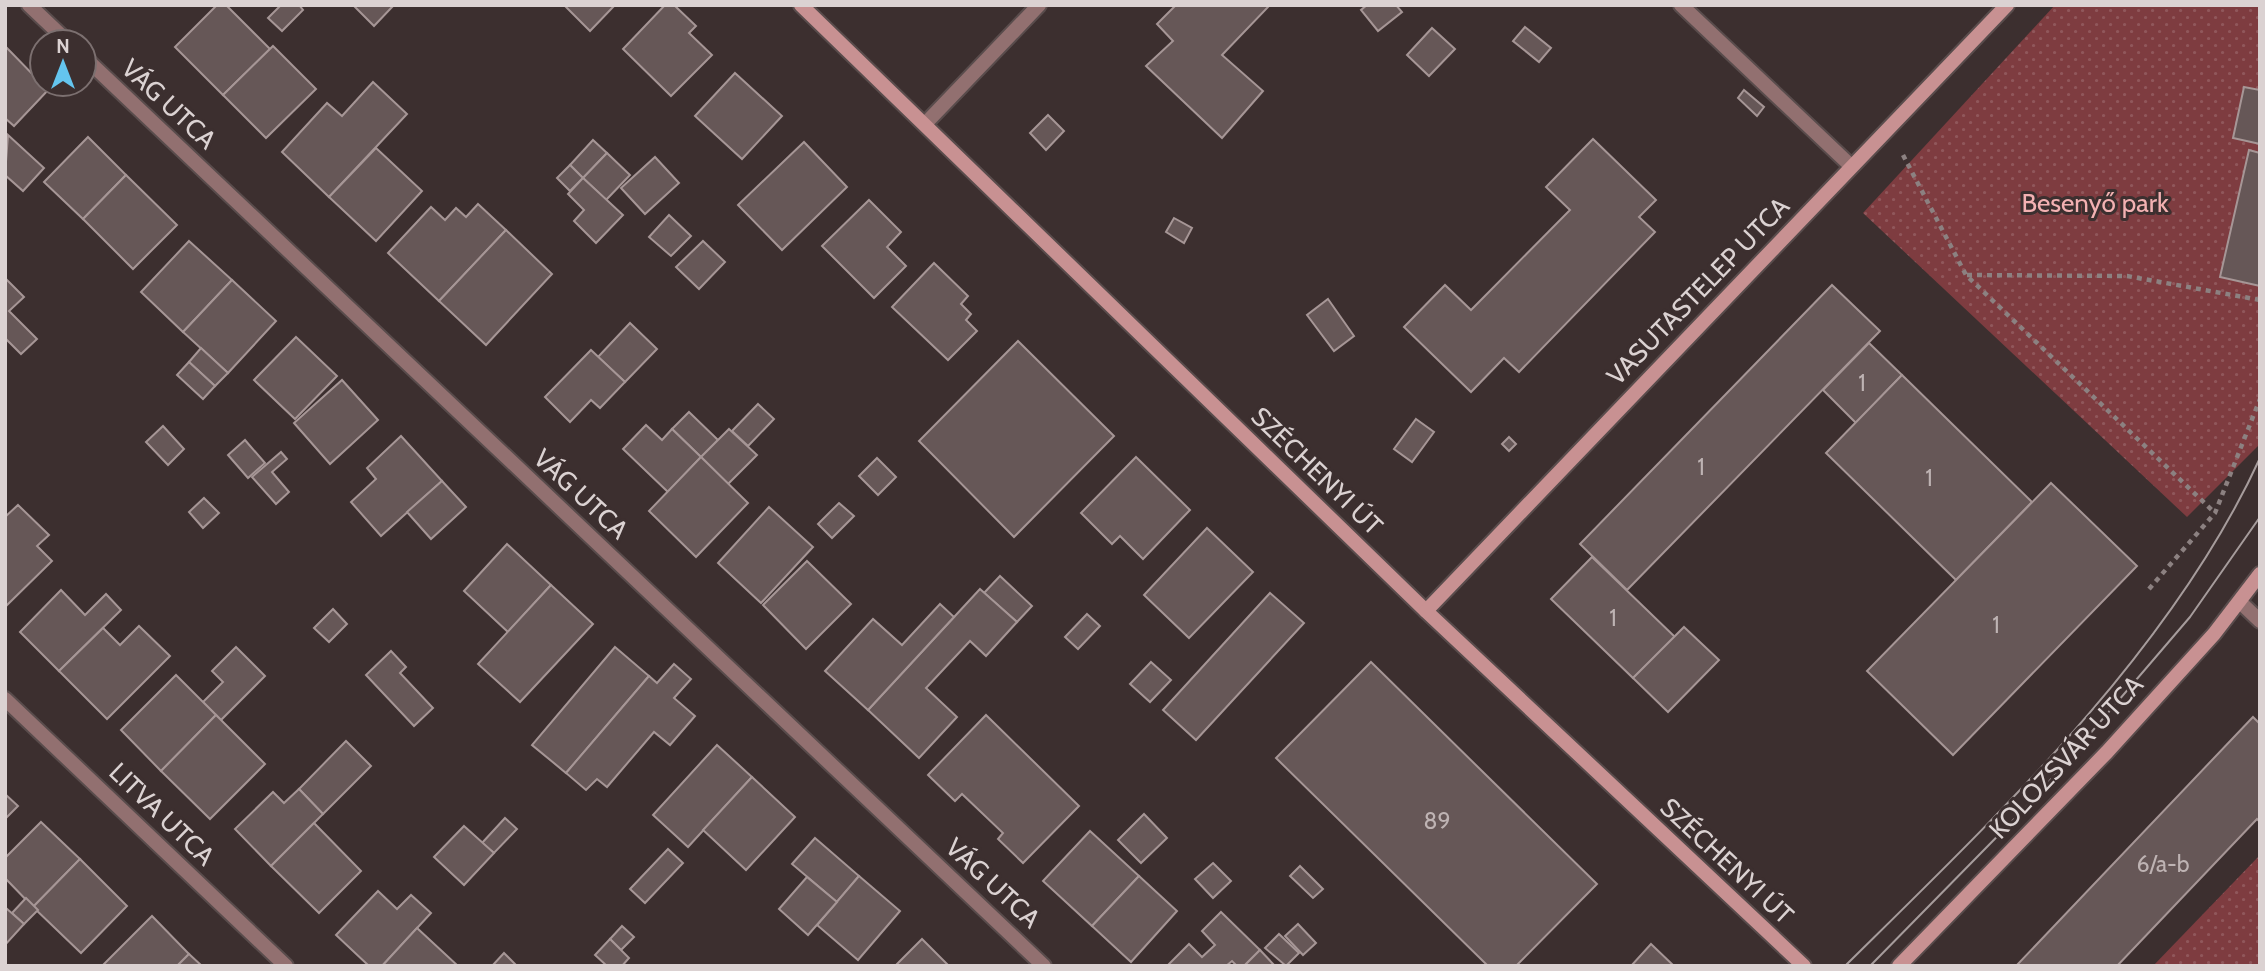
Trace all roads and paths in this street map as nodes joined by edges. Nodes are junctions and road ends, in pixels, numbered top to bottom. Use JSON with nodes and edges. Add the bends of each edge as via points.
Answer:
{"nodes":[{"id":1,"x":29,"y":5,"type":"edge"},
{"id":2,"x":801,"y":5,"type":"edge"},
{"id":3,"x":1039,"y":5,"type":"edge"},
{"id":4,"x":1681,"y":5,"type":"edge"},
{"id":5,"x":2007,"y":5,"type":"edge"},
{"id":6,"x":53,"y":28,"type":"edge"},
{"id":7,"x":98,"y":70,"type":"edge"},
{"id":8,"x":925,"y":124,"type":"junction"},
{"id":9,"x":1901,"y":151,"type":"dead end"},
{"id":10,"x":1851,"y":166,"type":"junction"},
{"id":11,"x":1966,"y":275,"type":"junction"},
{"id":12,"x":2260,"y":300,"type":"edge"},
{"id":13,"x":2260,"y":399,"type":"edge"},
{"id":14,"x":2215,"y":513,"type":"junction"},
{"id":15,"x":2260,"y":574,"type":"edge"},
{"id":16,"x":2149,"y":589,"type":"dead end"},
{"id":17,"x":2240,"y":602,"type":"junction"},
{"id":18,"x":1426,"y":611,"type":"junction"},
{"id":19,"x":2260,"y":621,"type":"edge"},
{"id":20,"x":5,"y":699,"type":"edge"},
{"id":21,"x":286,"y":966,"type":"edge"},
{"id":22,"x":1044,"y":966,"type":"edge"},
{"id":23,"x":1804,"y":966,"type":"edge"},
{"id":24,"x":1899,"y":966,"type":"edge"}],
"edges":[{"from":1,"to":6,"type":"street"},
{"from":2,"to":8,"type":"street","name":"SZÉCHENYI ÚT"},
{"from":3,"to":8,"type":"street"},
{"from":4,"to":10,"type":"street"},
{"from":5,"to":10,"type":"street","name":"VASUTASTELEP UTCA"},
{"from":7,"to":22,"type":"street","name":"VÁG UTCA"},
{"from":8,"to":18,"type":"street","name":"SZÉCHENYI ÚT"},
{"from":9,"to":11,"type":"path"},
{"from":10,"to":18,"type":"street","name":"VASUTASTELEP UTCA"},
{"from":11,"to":12,"type":"path","via":[[2127,276]]},
{"from":11,"to":14,"type":"path"},
{"from":13,"to":14,"type":"path"},
{"from":14,"to":16,"type":"path"},
{"from":15,"to":17,"type":"street","name":"KOLOZSVÁR UTCA"},
{"from":17,"to":19,"type":"street"},
{"from":17,"to":24,"type":"street","name":"KOLOZSVÁR UTCA","via":[[2107,752]]},
{"from":18,"to":23,"type":"street","name":"SZÉCHENYI ÚT"},
{"from":20,"to":21,"type":"street","name":"LITVA UTCA"}]}
